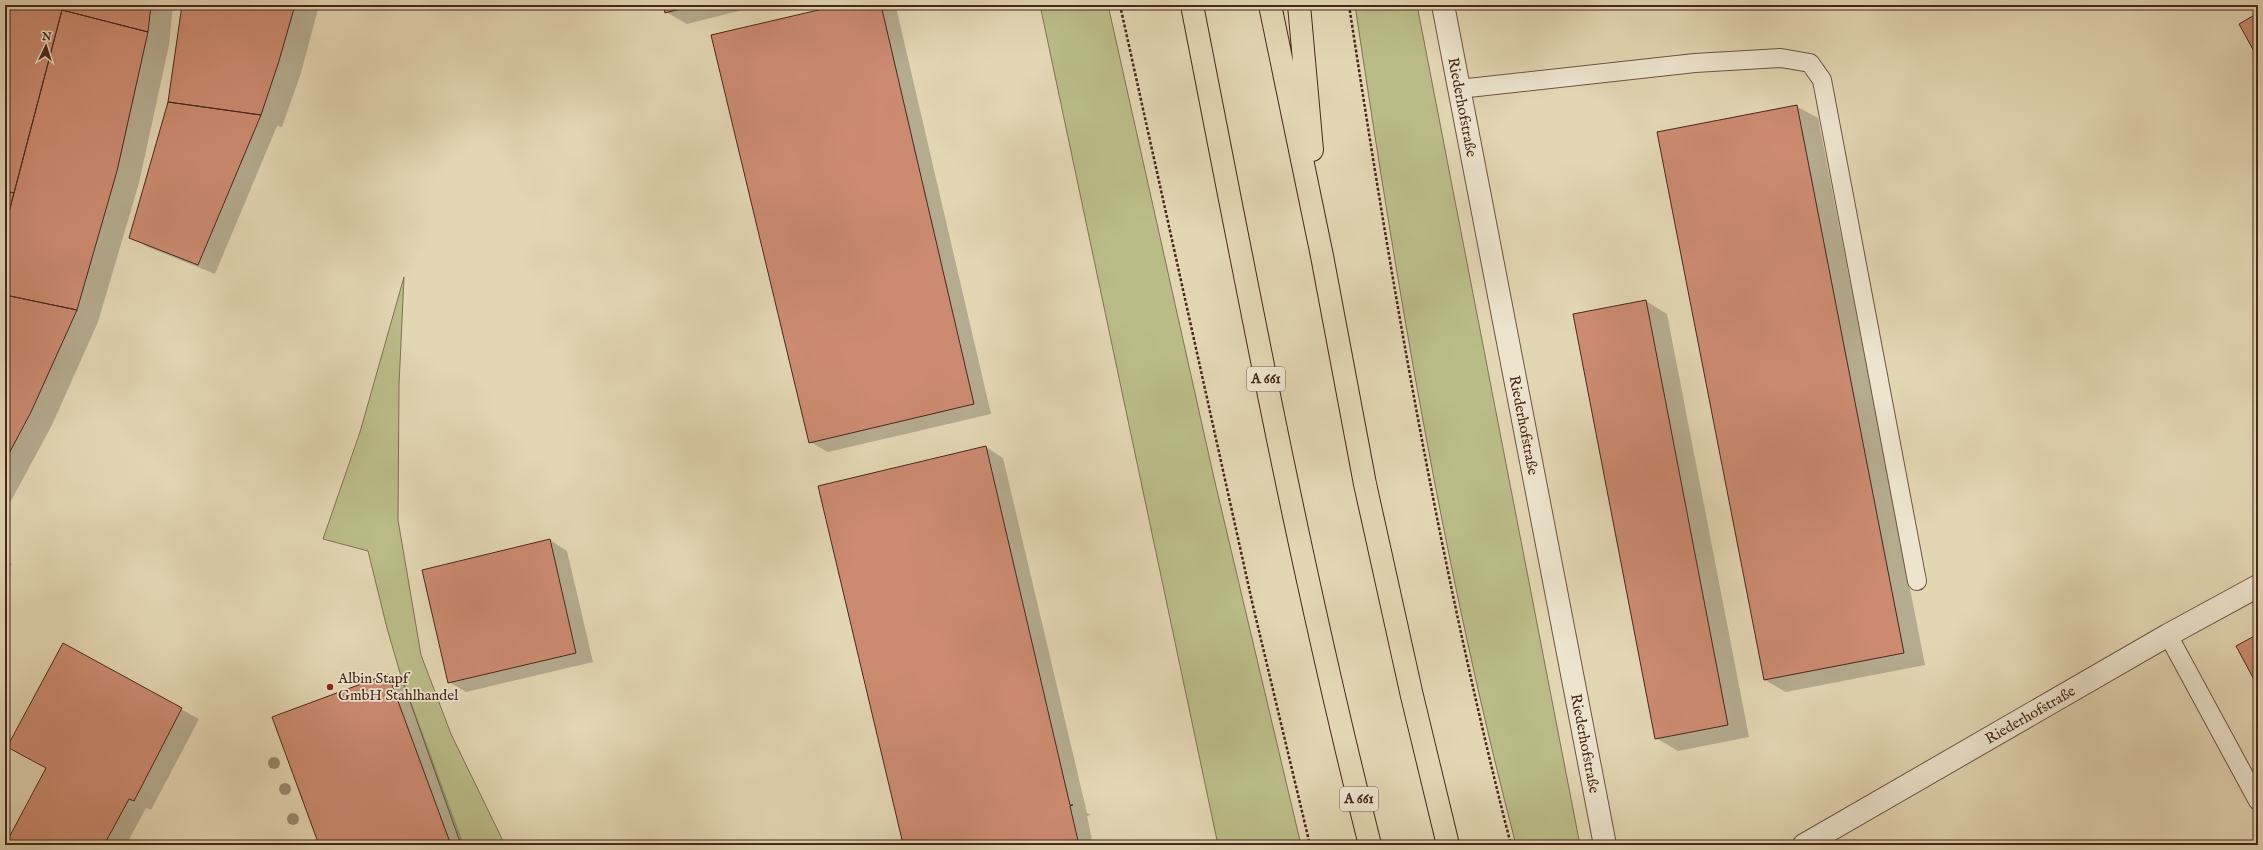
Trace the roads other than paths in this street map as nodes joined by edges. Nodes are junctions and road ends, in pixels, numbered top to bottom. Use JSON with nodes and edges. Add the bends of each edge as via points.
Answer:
{"nodes":[{"id":1,"x":1192,"y":5,"type":"edge"},
{"id":2,"x":1270,"y":5,"type":"edge"},
{"id":3,"x":1298,"y":5,"type":"edge"},
{"id":4,"x":1443,"y":5,"type":"edge"},
{"id":5,"x":1459,"y":89,"type":"junction"},
{"id":6,"x":1322,"y":256,"type":"junction"},
{"id":7,"x":1917,"y":582,"type":"dead end"},
{"id":8,"x":2258,"y":586,"type":"edge"},
{"id":9,"x":2168,"y":635,"type":"junction"},
{"id":10,"x":2258,"y":801,"type":"edge"},
{"id":11,"x":1370,"y":845,"type":"edge"},
{"id":12,"x":1448,"y":845,"type":"edge"},
{"id":13,"x":1605,"y":845,"type":"edge"},
{"id":14,"x":1804,"y":845,"type":"edge"}],
"edges":[{"from":1,"to":11,"type":"highway","number":"A 661","via":[[1248,295],[1347,752]]},
{"from":2,"to":6,"type":"highway"},
{"from":3,"to":6,"type":"highway"},
{"from":4,"to":5,"type":"street","name":"Riederhofstraße"},
{"from":5,"to":7,"type":"lane","via":[[1695,62],[1781,58],[1810,63],[1822,80]]},
{"from":5,"to":13,"type":"street","name":"Riederhofstraße"},
{"from":6,"to":12,"type":"highway","via":[[1365,484]]},
{"from":8,"to":9,"type":"street","name":"Riederhofstraße"},
{"from":9,"to":10,"type":"lane"},
{"from":9,"to":14,"type":"street","name":"Riederhofstraße"}]}
